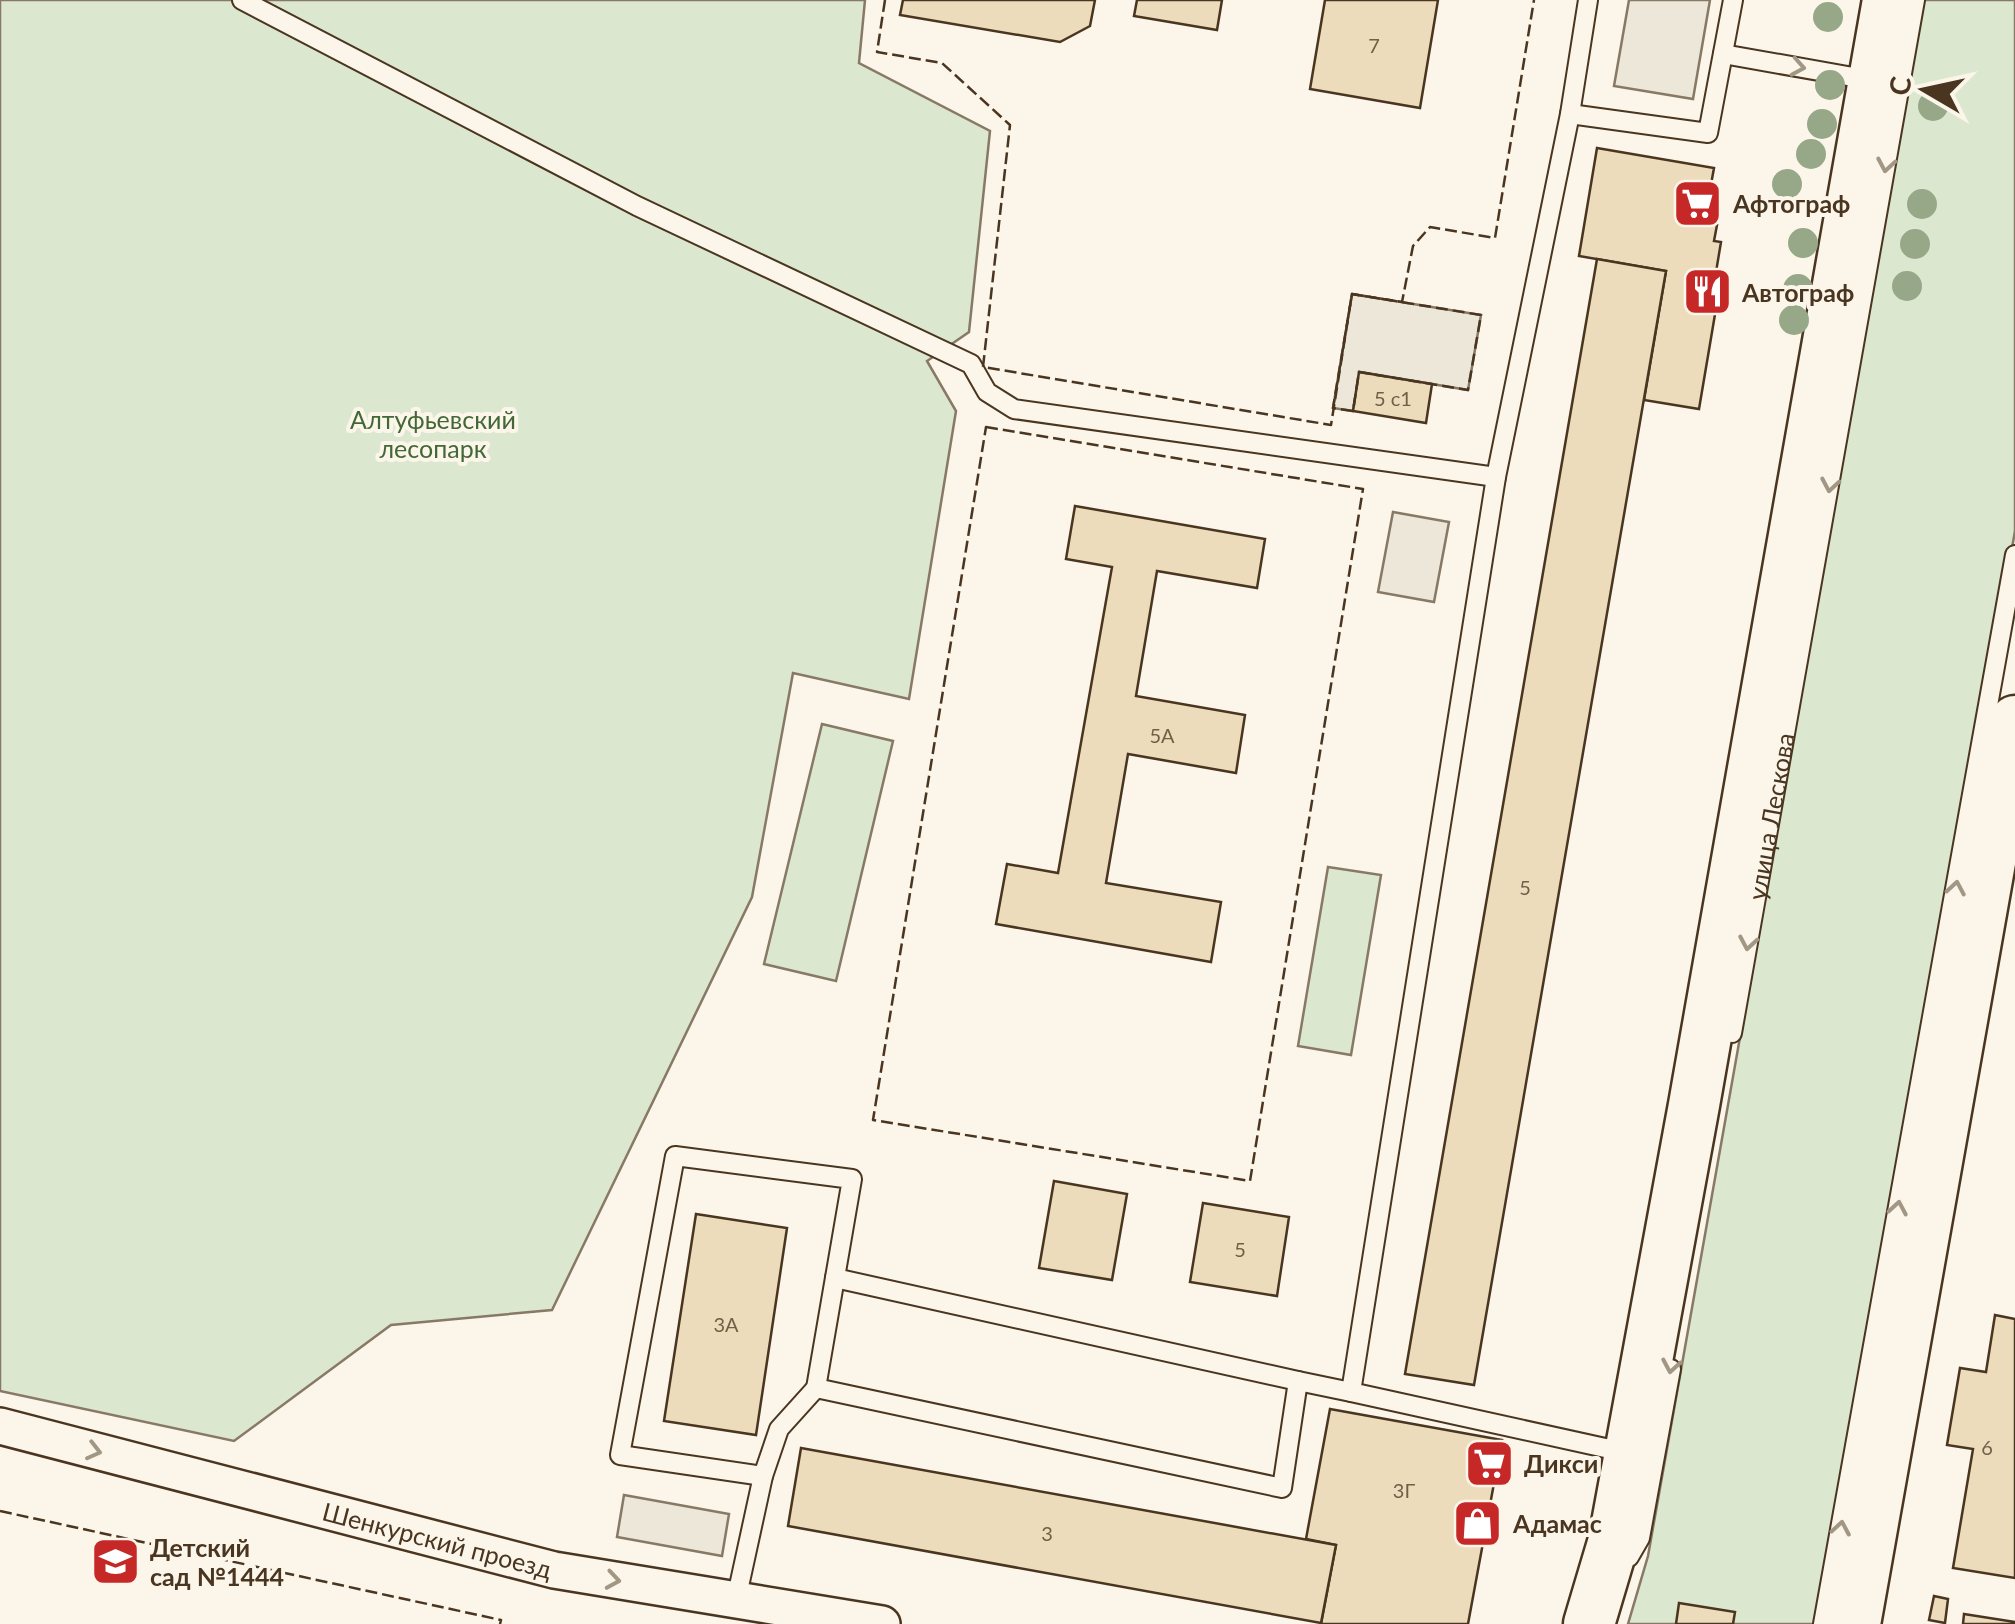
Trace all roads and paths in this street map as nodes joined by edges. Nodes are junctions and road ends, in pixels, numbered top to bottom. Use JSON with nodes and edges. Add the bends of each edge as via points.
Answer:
{"nodes":[{"id":1,"x":242,"y":0,"type":"edge"},
{"id":2,"x":1588,"y":0,"type":"edge"},
{"id":3,"x":1733,"y":0,"type":"edge"},
{"id":4,"x":1888,"y":0,"type":"edge"},
{"id":5,"x":1915,"y":0,"type":"edge"},
{"id":6,"x":1723,"y":54,"type":"junction"},
{"id":7,"x":1873,"y":80,"type":"junction"},
{"id":8,"x":1570,"y":114,"type":"junction"},
{"id":9,"x":1496,"y":477,"type":"junction"},
{"id":10,"x":2015,"y":555,"type":"edge"},
{"id":11,"x":2015,"y":721,"type":"edge"},
{"id":12,"x":1730,"y":1047,"type":"dead end"},
{"id":13,"x":835,"y":1278,"type":"junction"},
{"id":14,"x":1674,"y":1354,"type":"dead end"},
{"id":15,"x":1298,"y":1382,"type":"junction"},
{"id":16,"x":816,"y":1388,"type":"junction"},
{"id":17,"x":1351,"y":1392,"type":"junction"},
{"id":18,"x":0,"y":1426,"type":"edge"},
{"id":19,"x":1628,"y":1453,"type":"junction"},
{"id":20,"x":763,"y":1476,"type":"junction"},
{"id":21,"x":736,"y":1600,"type":"junction"},
{"id":22,"x":827,"y":1620,"type":"edge"},
{"id":23,"x":1590,"y":1621,"type":"edge"},
{"id":24,"x":882,"y":1624,"type":"edge"},
{"id":25,"x":1823,"y":1624,"type":"edge"},
{"id":26,"x":1855,"y":1624,"type":"edge"}],
"edges":[{"from":1,"to":9,"type":"lane","via":[[637,206],[971,364],[986,392],[1014,409]]},
{"from":2,"to":8,"type":"lane"},
{"from":3,"to":6,"type":"lane"},
{"from":4,"to":7,"type":"main road","name":"улица Лескова"},
{"from":5,"to":12,"type":"lane","name":"улица Лескова","one_way":true},
{"from":6,"to":7,"type":"lane","one_way":true},
{"from":6,"to":8,"type":"lane","via":[[1708,133]]},
{"from":7,"to":19,"type":"main road","name":"улица Лескова","via":[[1744,832]]},
{"from":8,"to":9,"type":"lane"},
{"from":9,"to":17,"type":"lane"},
{"from":25,"to":10,"type":"lane","one_way":true},
{"from":11,"to":26,"type":"main road"},
{"from":13,"to":15,"type":"lane"},
{"from":13,"to":16,"type":"lane"},
{"from":13,"to":20,"type":"lane","via":[[852,1179],[675,1156],[620,1455]]},
{"from":14,"to":23,"type":"lane","name":"улица Лескова","one_way":true,"via":[[1640,1538]]},
{"from":15,"to":16,"type":"lane","via":[[1282,1488]]},
{"from":15,"to":17,"type":"lane"},
{"from":16,"to":20,"type":"lane","via":[[779,1429]]},
{"from":17,"to":19,"type":"lane"},
{"from":18,"to":21,"type":"street","name":"Шенкурский проезд","one_way":true,"via":[[554,1570]]},
{"from":19,"to":23,"type":"main road","name":"улица Лескова","via":[[1614,1540]]},
{"from":20,"to":21,"type":"lane"},
{"from":21,"to":22,"type":"street","name":"Шенкурский проезд"},
{"from":22,"to":24,"type":"street","name":"Шенкурский проезд"}]}
